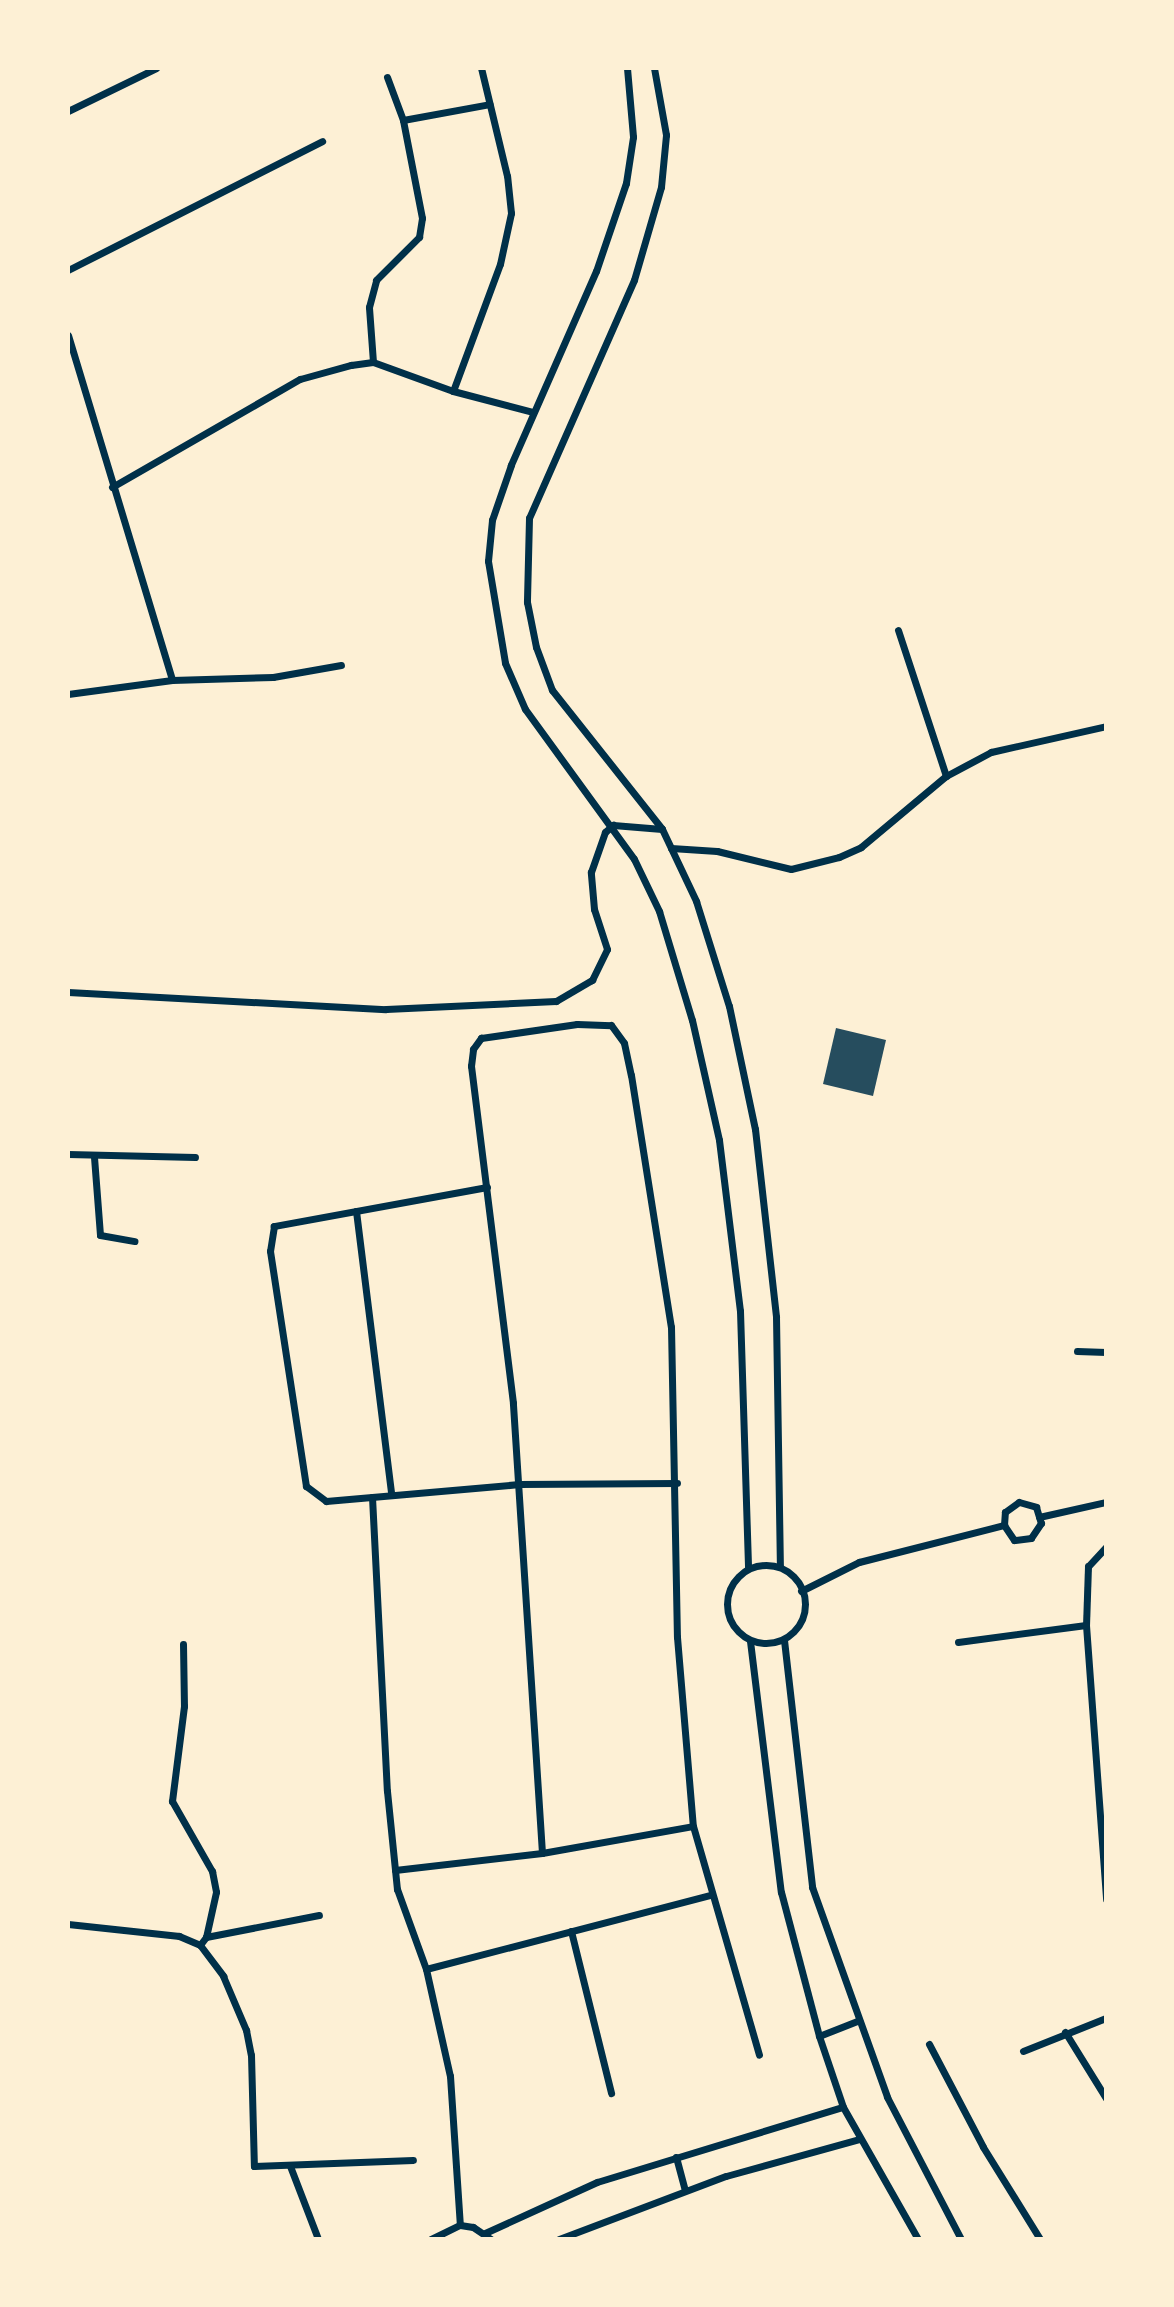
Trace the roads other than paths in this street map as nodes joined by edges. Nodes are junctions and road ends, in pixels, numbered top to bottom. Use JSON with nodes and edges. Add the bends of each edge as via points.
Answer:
{"nodes":[{"id":1,"x":156,"y":68,"type":"edge"},
{"id":2,"x":481,"y":68,"type":"edge"},
{"id":3,"x":627,"y":68,"type":"edge"},
{"id":4,"x":654,"y":68,"type":"edge"},
{"id":5,"x":387,"y":77,"type":"dead end"},
{"id":6,"x":490,"y":104,"type":"junction"},
{"id":7,"x":68,"y":111,"type":"edge"},
{"id":8,"x":403,"y":120,"type":"junction"},
{"id":9,"x":322,"y":141,"type":"dead end"},
{"id":10,"x":68,"y":270,"type":"edge"},
{"id":11,"x":68,"y":335,"type":"edge"},
{"id":12,"x":373,"y":362,"type":"junction"},
{"id":13,"x":453,"y":391,"type":"junction"},
{"id":14,"x":533,"y":412,"type":"junction"},
{"id":15,"x":112,"y":487,"type":"junction"},
{"id":16,"x":898,"y":630,"type":"dead end"},
{"id":17,"x":341,"y":665,"type":"dead end"},
{"id":18,"x":172,"y":680,"type":"junction"},
{"id":19,"x":68,"y":694,"type":"edge"},
{"id":20,"x":1106,"y":726,"type":"edge"},
{"id":21,"x":946,"y":776,"type":"junction"},
{"id":22,"x":613,"y":825,"type":"junction"},
{"id":23,"x":662,"y":829,"type":"junction"},
{"id":24,"x":671,"y":848,"type":"junction"},
{"id":25,"x":68,"y":992,"type":"edge"},
{"id":26,"x":68,"y":1154,"type":"edge"},
{"id":27,"x":94,"y":1157,"type":"junction"},
{"id":28,"x":195,"y":1157,"type":"dead end"},
{"id":29,"x":487,"y":1187,"type":"junction"},
{"id":30,"x":356,"y":1211,"type":"junction"},
{"id":31,"x":134,"y":1241,"type":"dead end"},
{"id":32,"x":1077,"y":1351,"type":"dead end"},
{"id":33,"x":1106,"y":1352,"type":"edge"},
{"id":34,"x":677,"y":1483,"type":"junction"},
{"id":35,"x":519,"y":1484,"type":"junction"},
{"id":36,"x":391,"y":1494,"type":"junction"},
{"id":37,"x":372,"y":1497,"type":"junction"},
{"id":38,"x":1106,"y":1502,"type":"edge"},
{"id":39,"x":1039,"y":1517,"type":"junction"},
{"id":40,"x":1004,"y":1524,"type":"junction"},
{"id":41,"x":1106,"y":1547,"type":"edge"},
{"id":42,"x":780,"y":1567,"type":"junction"},
{"id":43,"x":748,"y":1568,"type":"junction"},
{"id":44,"x":801,"y":1591,"type":"junction"},
{"id":45,"x":1086,"y":1625,"type":"junction"},
{"id":46,"x":784,"y":1640,"type":"junction"},
{"id":47,"x":750,"y":1641,"type":"junction"},
{"id":48,"x":958,"y":1642,"type":"dead end"},
{"id":49,"x":183,"y":1644,"type":"dead end"},
{"id":50,"x":693,"y":1826,"type":"junction"},
{"id":51,"x":542,"y":1853,"type":"junction"},
{"id":52,"x":395,"y":1870,"type":"junction"},
{"id":53,"x":710,"y":1895,"type":"junction"},
{"id":54,"x":1106,"y":1899,"type":"edge"},
{"id":55,"x":319,"y":1915,"type":"dead end"},
{"id":56,"x":68,"y":1924,"type":"edge"},
{"id":57,"x":570,"y":1931,"type":"junction"},
{"id":58,"x":206,"y":1937,"type":"junction"},
{"id":59,"x":200,"y":1945,"type":"junction"},
{"id":60,"x":426,"y":1969,"type":"junction"},
{"id":61,"x":1106,"y":2018,"type":"edge"},
{"id":62,"x":857,"y":2021,"type":"junction"},
{"id":63,"x":1065,"y":2032,"type":"junction"},
{"id":64,"x":819,"y":2036,"type":"junction"},
{"id":65,"x":929,"y":2044,"type":"dead end"},
{"id":66,"x":1023,"y":2050,"type":"dead end"},
{"id":67,"x":759,"y":2055,"type":"dead end"},
{"id":68,"x":611,"y":2093,"type":"dead end"},
{"id":69,"x":1106,"y":2098,"type":"edge"},
{"id":70,"x":844,"y":2107,"type":"junction"},
{"id":71,"x":859,"y":2139,"type":"junction"},
{"id":72,"x":676,"y":2157,"type":"junction"},
{"id":73,"x":413,"y":2160,"type":"dead end"},
{"id":74,"x":290,"y":2166,"type":"junction"},
{"id":75,"x":685,"y":2190,"type":"junction"},
{"id":76,"x":460,"y":2225,"type":"junction"},
{"id":77,"x":488,"y":2236,"type":"edge"},
{"id":78,"x":318,"y":2239,"type":"edge"},
{"id":79,"x":431,"y":2239,"type":"edge"},
{"id":80,"x":559,"y":2239,"type":"edge"},
{"id":81,"x":918,"y":2239,"type":"edge"},
{"id":82,"x":961,"y":2239,"type":"edge"},
{"id":83,"x":1040,"y":2239,"type":"edge"}],
"edges":[{"from":1,"to":7,"type":"street"},
{"from":2,"to":6,"type":"street"},
{"from":3,"to":14,"type":"street","via":[[633,137],[626,183],[596,271]]},
{"from":4,"to":23,"type":"street","via":[[666,135],[661,187],[634,280],[529,518],[525,553],[527,602],[536,647],[552,690]]},
{"from":5,"to":8,"type":"street"},
{"from":6,"to":8,"type":"street"},
{"from":6,"to":13,"type":"street","via":[[511,213],[500,264]]},
{"from":8,"to":12,"type":"street","via":[[422,218],[419,237],[376,280],[369,307]]},
{"from":9,"to":10,"type":"street"},
{"from":11,"to":15,"type":"street"},
{"from":12,"to":13,"type":"street"},
{"from":12,"to":15,"type":"street","via":[[300,379]]},
{"from":13,"to":14,"type":"street"},
{"from":14,"to":22,"type":"street","via":[[492,520],[488,561],[494,616],[505,663],[525,709]]},
{"from":15,"to":18,"type":"street"},
{"from":16,"to":21,"type":"street"},
{"from":17,"to":18,"type":"street","via":[[261,678]]},
{"from":18,"to":19,"type":"street"},
{"from":20,"to":21,"type":"street","via":[[991,752]]},
{"from":21,"to":24,"type":"street","via":[[861,847],[839,857],[792,869],[717,851]]},
{"from":22,"to":23,"type":"street"},
{"from":22,"to":25,"type":"street","via":[[597,849],[591,872],[604,956],[592,980],[556,1001],[386,1009]]},
{"from":22,"to":43,"type":"street","via":[[659,911],[692,1020],[719,1140],[740,1311]]},
{"from":23,"to":24,"type":"street"},
{"from":24,"to":42,"type":"street","via":[[696,901],[729,1006],[755,1129],[776,1317]]},
{"from":26,"to":27,"type":"street"},
{"from":27,"to":28,"type":"street"},
{"from":27,"to":31,"type":"street","via":[[100,1235]]},
{"from":29,"to":30,"type":"street"},
{"from":29,"to":34,"type":"street","via":[[471,1066],[481,1038],[577,1024],[611,1025],[624,1043],[631,1075],[671,1327]]},
{"from":29,"to":35,"type":"street","via":[[499,1264]]},
{"from":30,"to":36,"type":"street"},
{"from":30,"to":37,"type":"street","via":[[274,1226],[270,1251],[306,1486],[326,1501]]},
{"from":32,"to":33,"type":"street"},
{"from":34,"to":35,"type":"street"},
{"from":34,"to":50,"type":"street","via":[[677,1637]]},
{"from":35,"to":36,"type":"street"},
{"from":35,"to":51,"type":"street"},
{"from":36,"to":37,"type":"street"},
{"from":37,"to":52,"type":"street"},
{"from":38,"to":39,"type":"street"},
{"from":39,"to":40,"type":"street","via":[[1036,1507],[1019,1502],[1005,1512]]},
{"from":39,"to":40,"type":"street","via":[[1041,1523],[1031,1538],[1014,1540]]},
{"from":40,"to":44,"type":"street","via":[[859,1562]]},
{"from":41,"to":45,"type":"street","via":[[1088,1566]]},
{"from":42,"to":43,"type":"street"},
{"from":42,"to":44,"type":"street","via":[[799,1581]]},
{"from":43,"to":47,"type":"street","via":[[728,1592],[726,1609],[731,1624]]},
{"from":44,"to":46,"type":"street","via":[[805,1616]]},
{"from":45,"to":48,"type":"street"},
{"from":45,"to":54,"type":"street"},
{"from":46,"to":47,"type":"street"},
{"from":46,"to":62,"type":"street","via":[[812,1887]]},
{"from":47,"to":64,"type":"street","via":[[781,1892]]},
{"from":49,"to":58,"type":"street","via":[[184,1706],[172,1801],[212,1871],[216,1892]]},
{"from":50,"to":51,"type":"street"},
{"from":50,"to":53,"type":"street"},
{"from":51,"to":52,"type":"street"},
{"from":52,"to":60,"type":"street","via":[[397,1889]]},
{"from":53,"to":57,"type":"street"},
{"from":53,"to":67,"type":"street"},
{"from":55,"to":58,"type":"street"},
{"from":56,"to":59,"type":"street","via":[[179,1936]]},
{"from":57,"to":60,"type":"street"},
{"from":57,"to":68,"type":"street"},
{"from":58,"to":59,"type":"street"},
{"from":59,"to":74,"type":"street","via":[[223,1976],[246,2031],[251,2068],[251,2161],[259,2169]]},
{"from":60,"to":76,"type":"street","via":[[450,2076]]},
{"from":61,"to":63,"type":"street"},
{"from":62,"to":64,"type":"street"},
{"from":62,"to":82,"type":"street","via":[[887,2098]]},
{"from":63,"to":66,"type":"street"},
{"from":63,"to":69,"type":"street"},
{"from":64,"to":70,"type":"street"},
{"from":65,"to":83,"type":"street"},
{"from":70,"to":71,"type":"street"},
{"from":70,"to":72,"type":"street"},
{"from":71,"to":75,"type":"street"},
{"from":71,"to":81,"type":"street"},
{"from":72,"to":75,"type":"street"},
{"from":72,"to":77,"type":"street","via":[[551,2200]]},
{"from":73,"to":74,"type":"street"},
{"from":74,"to":78,"type":"street"},
{"from":75,"to":80,"type":"street"},
{"from":76,"to":77,"type":"street"},
{"from":76,"to":79,"type":"street"}]}
